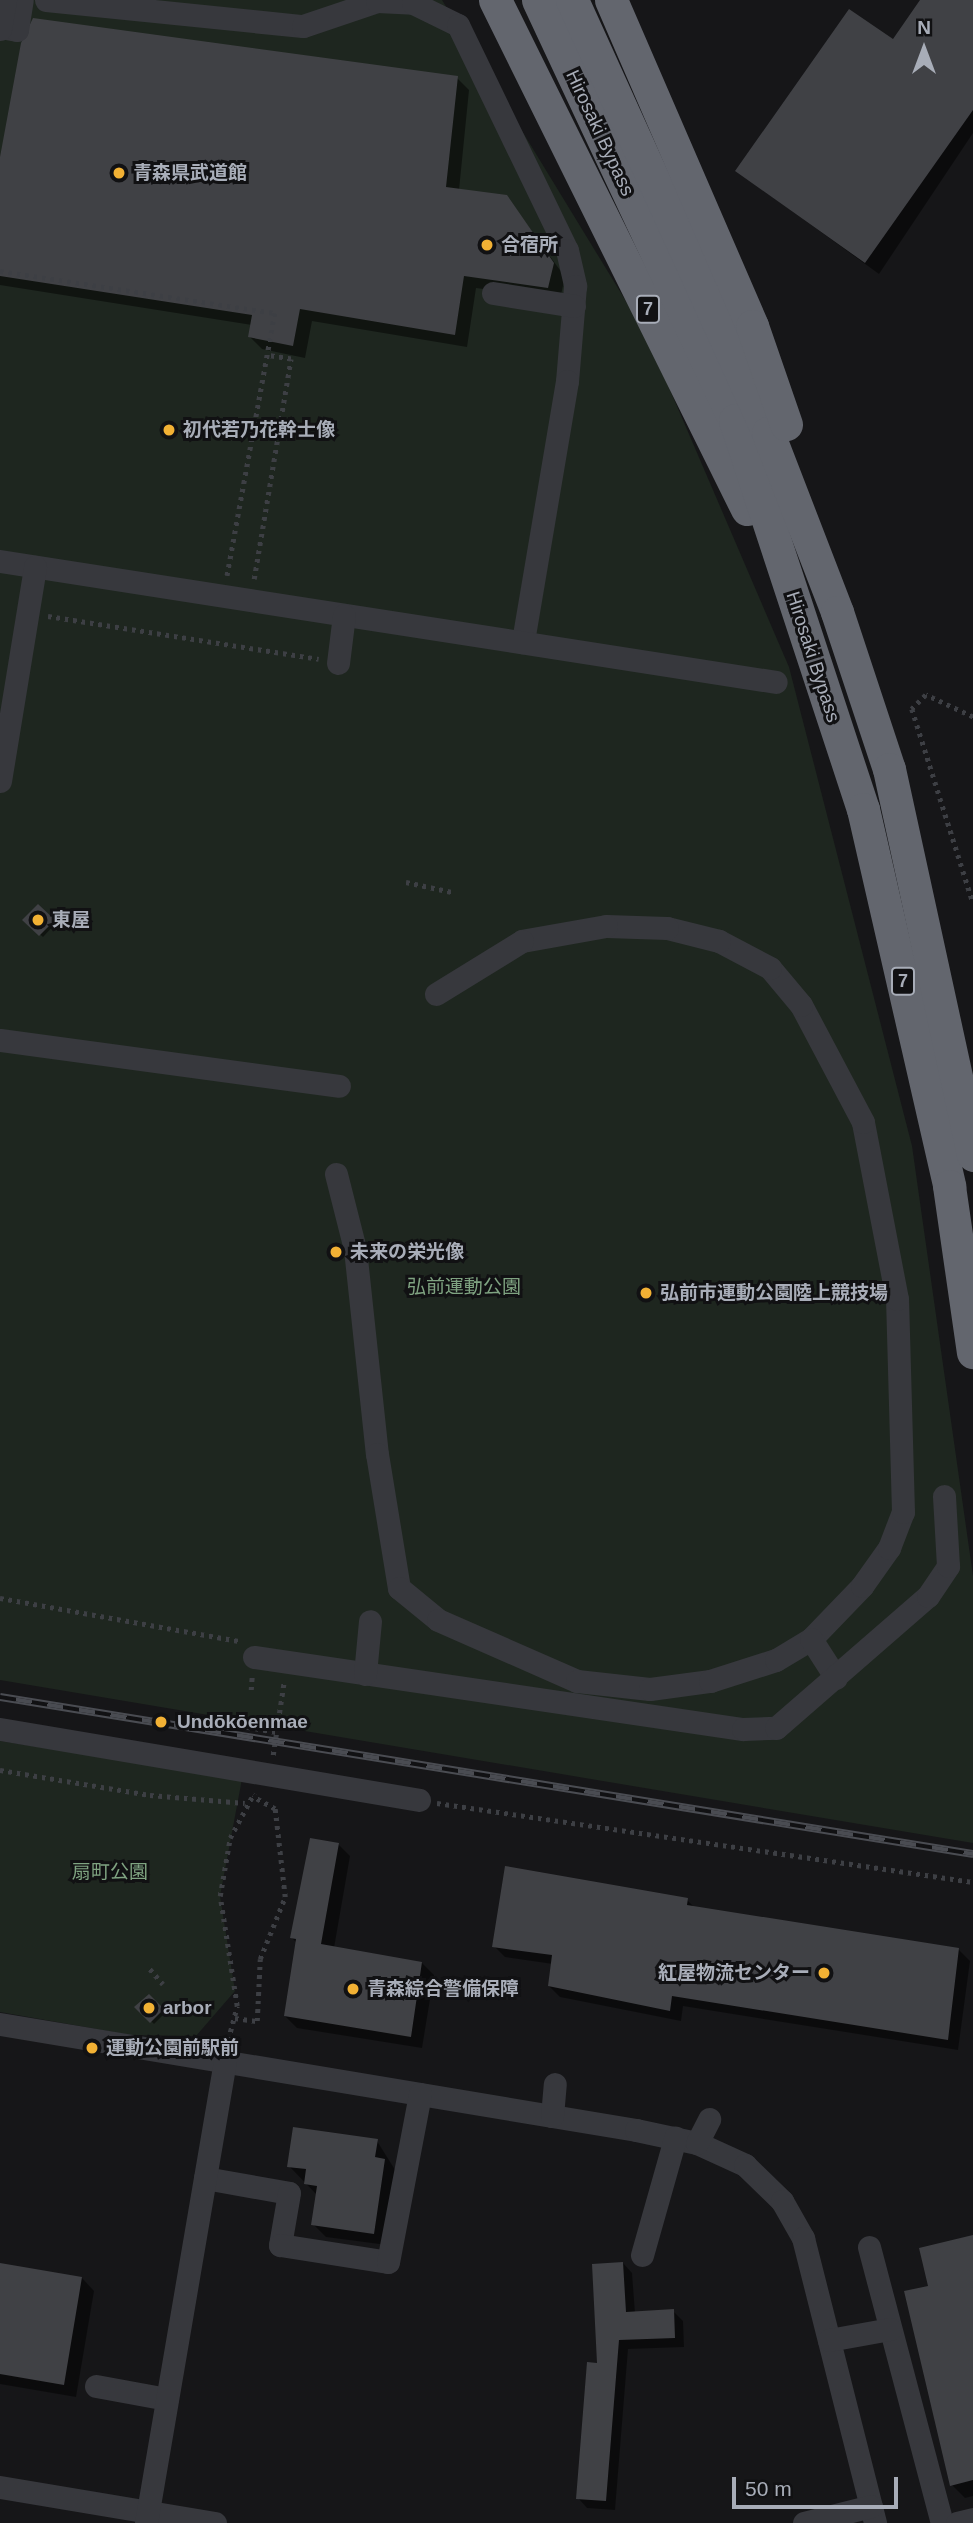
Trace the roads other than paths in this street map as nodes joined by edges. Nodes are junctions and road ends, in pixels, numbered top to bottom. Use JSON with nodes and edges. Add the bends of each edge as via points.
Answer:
{"nodes":[{"id":1,"x":5,"y":0,"type":"edge"},
{"id":2,"x":22,"y":0,"type":"edge"},
{"id":3,"x":46,"y":0,"type":"edge"},
{"id":4,"x":495,"y":0,"type":"edge"},
{"id":5,"x":538,"y":0,"type":"edge"},
{"id":6,"x":572,"y":0,"type":"edge"},
{"id":7,"x":611,"y":0,"type":"edge"},
{"id":8,"x":97,"y":3,"type":"edge"},
{"id":9,"x":0,"y":28,"type":"edge"},
{"id":10,"x":493,"y":293,"type":"dead end"},
{"id":11,"x":574,"y":306,"type":"junction"},
{"id":12,"x":0,"y":561,"type":"edge"},
{"id":13,"x":35,"y":567,"type":"junction"},
{"id":14,"x":838,"y":612,"type":"junction"},
{"id":15,"x":345,"y":615,"type":"junction"},
{"id":16,"x":800,"y":618,"type":"junction"},
{"id":17,"x":523,"y":642,"type":"junction"},
{"id":18,"x":331,"y":662,"type":"road end"},
{"id":19,"x":776,"y":682,"type":"dead end"},
{"id":20,"x":0,"y":781,"type":"edge"},
{"id":21,"x":436,"y":994,"type":"dead end"},
{"id":22,"x":0,"y":1040,"type":"edge"},
{"id":23,"x":340,"y":1087,"type":"dead end"},
{"id":24,"x":973,"y":1155,"type":"edge"},
{"id":25,"x":336,"y":1174,"type":"dead end"},
{"id":26,"x":973,"y":1352,"type":"edge"},
{"id":27,"x":944,"y":1496,"type":"dead end"},
{"id":28,"x":370,"y":1621,"type":"dead end"},
{"id":29,"x":811,"y":1639,"type":"junction"},
{"id":30,"x":254,"y":1650,"type":"road end"},
{"id":31,"x":365,"y":1674,"type":"junction"},
{"id":32,"x":836,"y":1678,"type":"junction"},
{"id":33,"x":0,"y":1729,"type":"edge"},
{"id":34,"x":419,"y":1800,"type":"road end"},
{"id":35,"x":0,"y":2024,"type":"edge"},
{"id":36,"x":225,"y":2061,"type":"junction"},
{"id":37,"x":555,"y":2084,"type":"dead end"},
{"id":38,"x":420,"y":2094,"type":"junction"},
{"id":39,"x":552,"y":2116,"type":"junction"},
{"id":40,"x":709,"y":2119,"type":"dead end"},
{"id":41,"x":686,"y":2141,"type":"junction"},
{"id":42,"x":205,"y":2178,"type":"junction"},
{"id":43,"x":869,"y":2247,"type":"dead end"},
{"id":44,"x":642,"y":2255,"type":"dead end"},
{"id":45,"x":890,"y":2329,"type":"junction"},
{"id":46,"x":829,"y":2340,"type":"junction"},
{"id":47,"x":96,"y":2386,"type":"dead end"},
{"id":48,"x":167,"y":2399,"type":"junction"},
{"id":49,"x":0,"y":2487,"type":"edge"},
{"id":50,"x":873,"y":2514,"type":"edge"},
{"id":51,"x":147,"y":2517,"type":"edge"},
{"id":52,"x":973,"y":2519,"type":"edge"},
{"id":53,"x":215,"y":2523,"type":"edge"},
{"id":54,"x":804,"y":2523,"type":"edge"},
{"id":55,"x":942,"y":2523,"type":"edge"},
{"id":56,"x":957,"y":2523,"type":"edge"}],
"edges":[{"from":1,"to":9,"type":"street"},
{"from":2,"to":9,"type":"street","via":[[17,30]]},
{"from":3,"to":8,"type":"street"},
{"from":4,"to":16,"type":"highway","number":"7"},
{"from":5,"to":16,"type":"highway","name":"Hirosaki Bypass","number":"7","via":[[735,420]]},
{"from":6,"to":14,"type":"highway","name":"Hirosaki Bypass","number":"7","via":[[768,433]]},
{"from":7,"to":14,"type":"highway","number":"7","via":[[752,327]]},
{"from":8,"to":11,"type":"street","via":[[303,26],[377,1],[413,3],[451,19],[567,250]]},
{"from":10,"to":11,"type":"street"},
{"from":11,"to":17,"type":"street"},
{"from":12,"to":13,"type":"street"},
{"from":13,"to":15,"type":"street"},
{"from":13,"to":20,"type":"street"},
{"from":14,"to":24,"type":"highway","name":"Hirosaki Bypass","number":"7","via":[[889,769]]},
{"from":15,"to":17,"type":"street"},
{"from":15,"to":18,"type":"street"},
{"from":16,"to":26,"type":"highway","name":"Hirosaki Bypass","number":"7","via":[[872,841],[949,1186]]},
{"from":17,"to":19,"type":"street"},
{"from":21,"to":29,"type":"street","via":[[522,941],[606,926],[667,928],[719,941],[770,968],[834,1060],[863,1122],[897,1299],[903,1512],[889,1548],[862,1586]]},
{"from":22,"to":23,"type":"street"},
{"from":25,"to":29,"type":"street","via":[[355,1249],[377,1454],[399,1588],[438,1620],[578,1681],[650,1689],[710,1681],[776,1660]]},
{"from":27,"to":32,"type":"street","via":[[948,1566],[928,1596]]},
{"from":28,"to":31,"type":"street"},
{"from":29,"to":32,"type":"street"},
{"from":30,"to":31,"type":"street","via":[[287,1662]]},
{"from":31,"to":32,"type":"street","via":[[743,1730],[776,1728]]},
{"from":33,"to":34,"type":"street","via":[[272,1766]]},
{"from":35,"to":36,"type":"street"},
{"from":36,"to":38,"type":"street"},
{"from":36,"to":42,"type":"street"},
{"from":37,"to":39,"type":"street"},
{"from":38,"to":39,"type":"street"},
{"from":38,"to":42,"type":"street","via":[[388,2262],[280,2245],[289,2193]]},
{"from":39,"to":41,"type":"street"},
{"from":40,"to":41,"type":"street"},
{"from":41,"to":44,"type":"street"},
{"from":41,"to":46,"type":"street","via":[[745,2165],[782,2201],[803,2238]]},
{"from":42,"to":48,"type":"street"},
{"from":43,"to":45,"type":"street"},
{"from":45,"to":46,"type":"street"},
{"from":45,"to":55,"type":"street"},
{"from":46,"to":50,"type":"street"},
{"from":47,"to":48,"type":"street"},
{"from":48,"to":51,"type":"street"},
{"from":49,"to":51,"type":"street"},
{"from":50,"to":54,"type":"street"},
{"from":51,"to":53,"type":"street"},
{"from":52,"to":56,"type":"street"}]}
